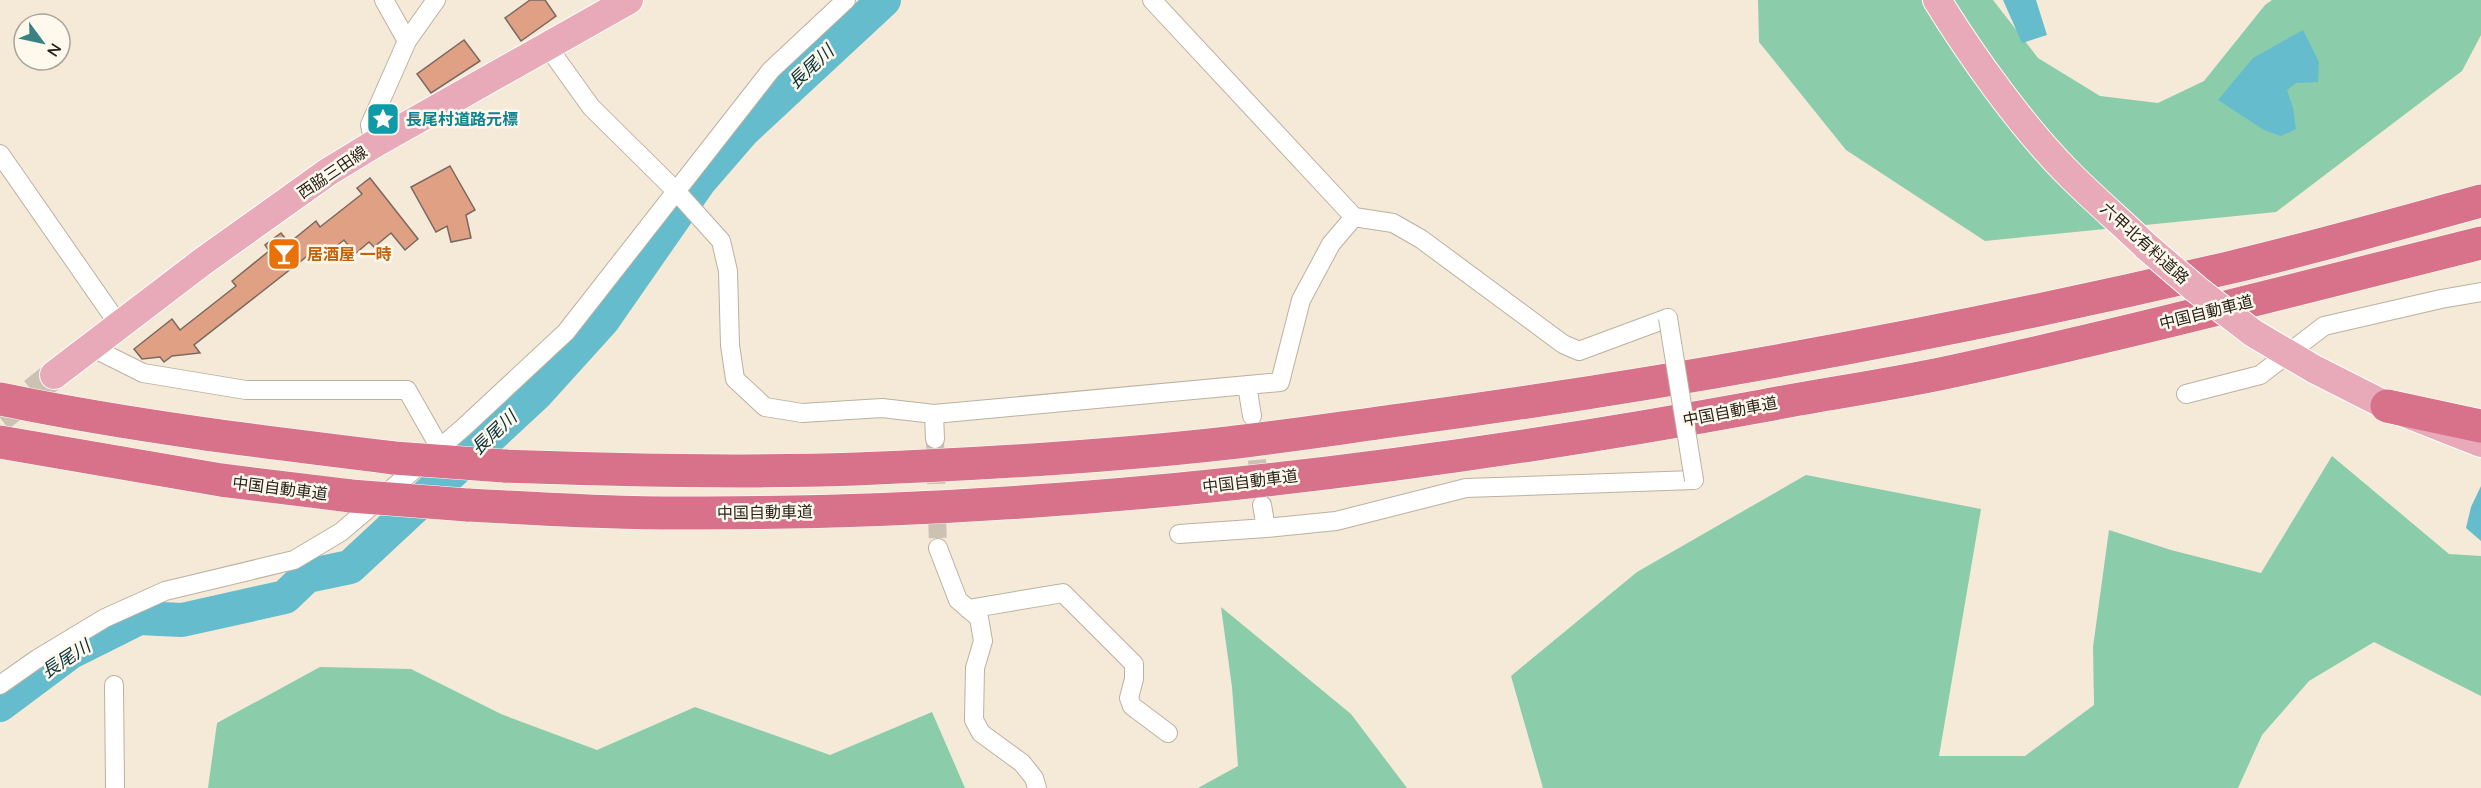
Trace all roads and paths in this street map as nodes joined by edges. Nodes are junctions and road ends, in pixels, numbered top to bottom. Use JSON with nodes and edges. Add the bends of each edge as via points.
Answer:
{"nodes":[{"id":1,"x":384,"y":0,"type":"edge"},
{"id":2,"x":436,"y":0,"type":"edge"},
{"id":3,"x":629,"y":0,"type":"edge"},
{"id":4,"x":846,"y":0,"type":"edge"},
{"id":5,"x":1152,"y":0,"type":"edge"},
{"id":6,"x":1937,"y":0,"type":"edge"},
{"id":7,"x":406,"y":41,"type":"junction"},
{"id":8,"x":548,"y":47,"type":"junction"},
{"id":9,"x":374,"y":144,"type":"junction"},
{"id":10,"x":0,"y":154,"type":"edge"},
{"id":11,"x":676,"y":191,"type":"junction"},
{"id":12,"x":2481,"y":201,"type":"edge"},
{"id":13,"x":1354,"y":217,"type":"junction"},
{"id":14,"x":2481,"y":243,"type":"edge"},
{"id":15,"x":2481,"y":292,"type":"edge"},
{"id":16,"x":119,"y":325,"type":"junction"},
{"id":17,"x":91,"y":347,"type":"junction"},
{"id":18,"x":54,"y":375,"type":"tunnel mouth"},
{"id":19,"x":1247,"y":385,"type":"junction"},
{"id":20,"x":2186,"y":394,"type":"dead end"},
{"id":21,"x":0,"y":399,"type":"edge"},
{"id":22,"x":2387,"y":406,"type":"joint"},
{"id":23,"x":934,"y":414,"type":"junction"},
{"id":24,"x":1252,"y":416,"type":"tunnel mouth"},
{"id":25,"x":2479,"y":438,"type":"edge"},
{"id":26,"x":935,"y":439,"type":"tunnel mouth"},
{"id":27,"x":0,"y":442,"type":"edge"},
{"id":28,"x":440,"y":448,"type":"junction"},
{"id":29,"x":1262,"y":506,"type":"tunnel mouth"},
{"id":30,"x":1266,"y":528,"type":"junction"},
{"id":31,"x":1179,"y":534,"type":"dead end"},
{"id":32,"x":938,"y":548,"type":"tunnel mouth"},
{"id":33,"x":968,"y":609,"type":"junction"},
{"id":34,"x":0,"y":685,"type":"edge"},
{"id":35,"x":114,"y":685,"type":"dead end"},
{"id":36,"x":1168,"y":733,"type":"dead end"},
{"id":37,"x":115,"y":788,"type":"edge"},
{"id":38,"x":1037,"y":788,"type":"edge"}],
"edges":[{"from":1,"to":7,"type":"street"},
{"from":2,"to":7,"type":"street"},
{"from":3,"to":8,"type":"main road","name":"西脇三田線"},
{"from":4,"to":11,"type":"street","via":[[771,70]]},
{"from":5,"to":13,"type":"street"},
{"from":6,"to":22,"type":"main road","name":"六甲北有料道路","bridge":true,"via":[[2032,132],[2069,174],[2147,247],[2253,333]]},
{"from":7,"to":9,"type":"street","via":[[370,125]]},
{"from":8,"to":9,"type":"main road","name":"西脇三田線"},
{"from":8,"to":11,"type":"street","via":[[591,107]]},
{"from":9,"to":16,"type":"main road","name":"西脇三田線","via":[[318,179]]},
{"from":10,"to":16,"type":"street"},
{"from":11,"to":23,"type":"street","via":[[721,241],[728,271],[735,380],[765,407],[802,413],[882,408]]},
{"from":11,"to":28,"type":"street","via":[[566,332]]},
{"from":12,"to":21,"type":"highway","bridge":true,"via":[[2231,267],[1831,352],[1509,405],[1200,445],[1036,459],[706,472],[504,466],[394,458],[238,439]]},
{"from":13,"to":19,"type":"street","via":[[1331,244],[1301,300],[1280,382]]},
{"from":13,"to":30,"type":"street","bridge":true,"via":[[1393,223],[1421,239],[1563,344],[1579,351],[1668,318],[1694,480],[1466,488],[1336,521]]},
{"from":14,"to":27,"type":"highway","name":"中国自動車道","bridge":true,"via":[[1959,370],[1633,429],[1221,485],[1037,502],[865,511],[703,513],[467,505],[221,480]]},
{"from":15,"to":20,"type":"street","via":[[2324,326],[2260,375]]},
{"from":16,"to":17,"type":"main road","name":"西脇三田線"},
{"from":17,"to":18,"type":"main road","name":"西脇三田線"},
{"from":17,"to":28,"type":"street","via":[[143,373],[246,390],[407,390]]},
{"from":19,"to":23,"type":"street"},
{"from":19,"to":24,"type":"street"},
{"from":22,"to":25,"type":"highway","via":[[2439,415]]},
{"from":23,"to":26,"type":"street"},
{"from":28,"to":34,"type":"street","via":[[341,532],[294,560],[165,591],[105,618]]},
{"from":29,"to":30,"type":"street"},
{"from":30,"to":31,"type":"street"},
{"from":32,"to":33,"type":"street","via":[[958,600]]},
{"from":33,"to":36,"type":"street","via":[[1063,593],[1134,664],[1129,698],[1132,706]]},
{"from":33,"to":38,"type":"street","via":[[979,618],[983,641],[975,668],[974,720],[981,733],[1022,763]]},
{"from":35,"to":37,"type":"street"}]}
